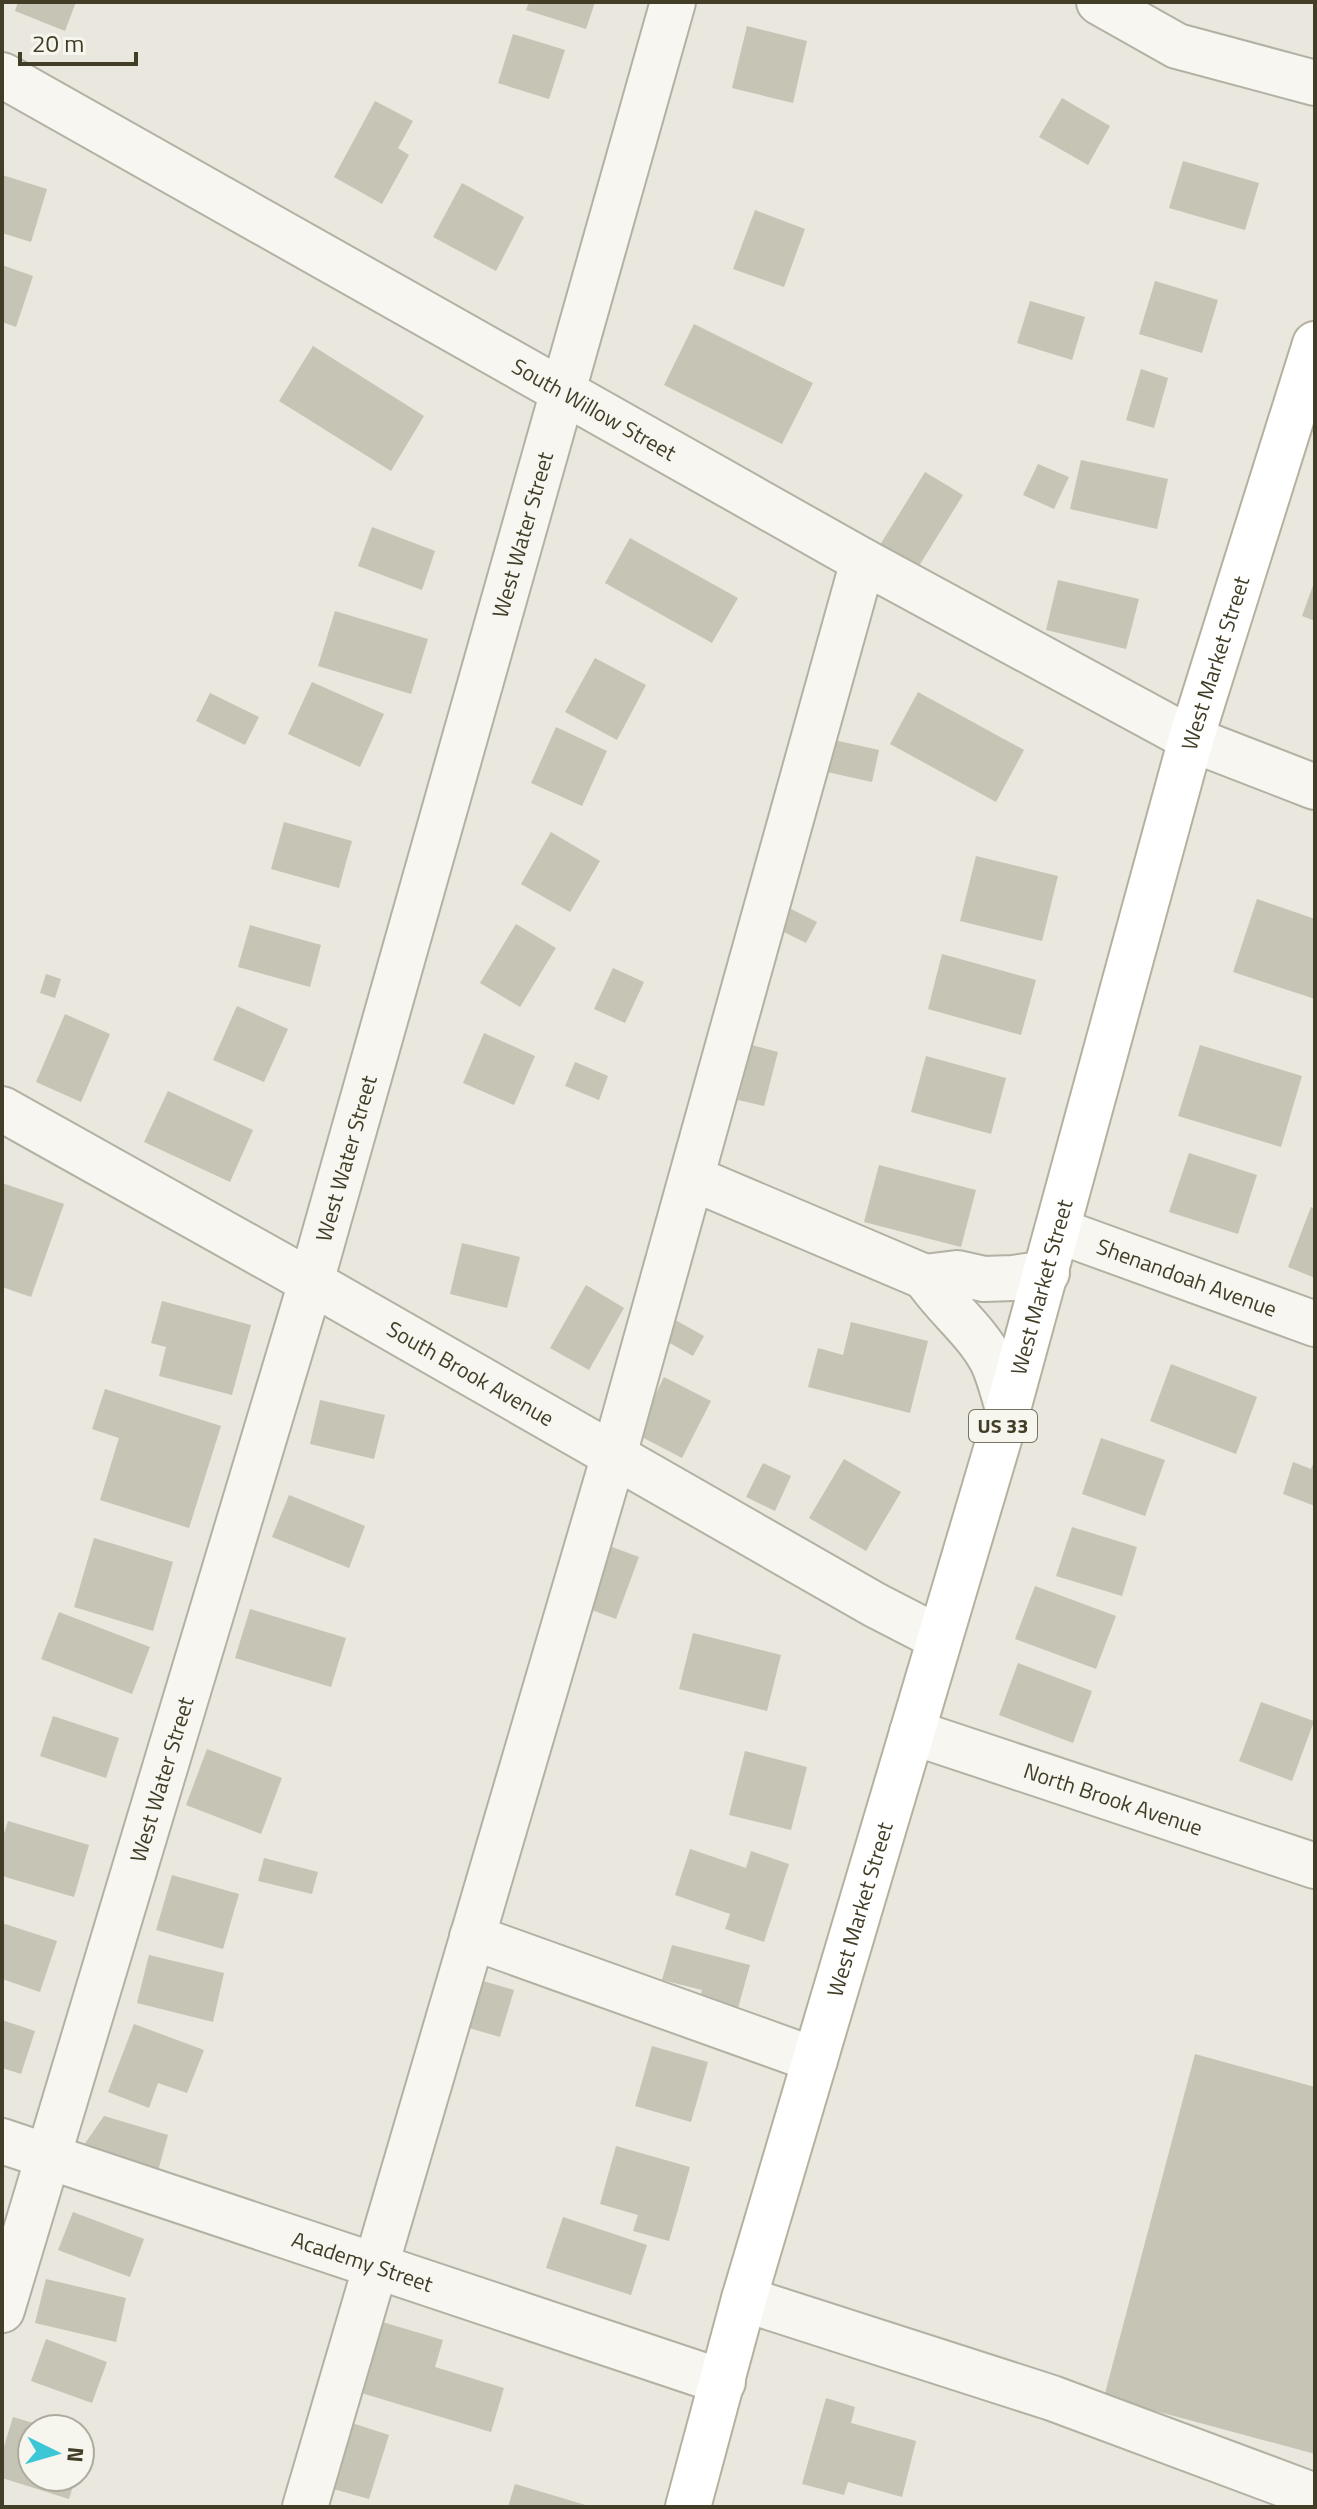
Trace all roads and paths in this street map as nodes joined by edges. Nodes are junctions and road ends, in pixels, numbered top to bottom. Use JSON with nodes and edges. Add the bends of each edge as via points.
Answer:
{"nodes":[{"id":1,"x":673,"y":2,"type":"edge"},
{"id":2,"x":1099,"y":2,"type":"edge"},
{"id":3,"x":2,"y":75,"type":"edge"},
{"id":4,"x":1315,"y":83,"type":"edge"},
{"id":5,"x":1315,"y":344,"type":"edge"},
{"id":6,"x":561,"y":390,"type":"junction"},
{"id":7,"x":863,"y":561,"type":"junction"},
{"id":8,"x":1191,"y":739,"type":"junction"},
{"id":9,"x":1315,"y":787,"type":"edge"},
{"id":10,"x":2,"y":1109,"type":"edge"},
{"id":11,"x":692,"y":1178,"type":"junction"},
{"id":12,"x":1059,"y":1231,"type":"junction"},
{"id":13,"x":1047,"y":1273,"type":"junction"},
{"id":14,"x":925,"y":1277,"type":"junction"},
{"id":15,"x":311,"y":1282,"type":"junction"},
{"id":16,"x":1315,"y":1324,"type":"edge"},
{"id":17,"x":1008,"y":1409,"type":"junction"},
{"id":18,"x":614,"y":1455,"type":"junction"},
{"id":19,"x":939,"y":1638,"type":"junction"},
{"id":20,"x":912,"y":1732,"type":"junction"},
{"id":21,"x":1315,"y":1866,"type":"edge"},
{"id":22,"x":472,"y":1937,"type":"junction"},
{"id":23,"x":815,"y":2060,"type":"junction"},
{"id":24,"x":2,"y":2141,"type":"edge"},
{"id":25,"x":49,"y":2157,"type":"junction"},
{"id":26,"x":375,"y":2267,"type":"junction"},
{"id":27,"x":744,"y":2299,"type":"junction"},
{"id":28,"x":2,"y":2310,"type":"edge"},
{"id":29,"x":723,"y":2382,"type":"junction"},
{"id":30,"x":1315,"y":2496,"type":"edge"},
{"id":31,"x":305,"y":2507,"type":"edge"},
{"id":32,"x":688,"y":2507,"type":"edge"}],
"edges":[{"from":1,"to":6,"type":"street","name":"West Water Street"},
{"from":2,"to":4,"type":"street","via":[[1177,46]]},
{"from":3,"to":6,"type":"street","name":"South Willow Street"},
{"from":5,"to":8,"type":"main road","name":"West Market Street","number":"US 33"},
{"from":6,"to":7,"type":"street","name":"South Willow Street"},
{"from":6,"to":15,"type":"street","name":"West Water Street"},
{"from":7,"to":8,"type":"street","name":"South Willow Street"},
{"from":7,"to":11,"type":"street"},
{"from":8,"to":9,"type":"street","name":"South Willow Street"},
{"from":8,"to":12,"type":"main road","name":"West Market Street","number":"US 33"},
{"from":10,"to":15,"type":"street","name":"South Brook Avenue"},
{"from":11,"to":14,"type":"street"},
{"from":11,"to":18,"type":"street"},
{"from":12,"to":13,"type":"main road","name":"West Market Street","number":"US 33"},
{"from":12,"to":16,"type":"street","name":"Shenandoah Avenue"},
{"from":13,"to":14,"type":"street"},
{"from":13,"to":17,"type":"main road","name":"West Market Street","number":"US 33"},
{"from":14,"to":17,"type":"street","via":[[992,1361]]},
{"from":15,"to":18,"type":"street","name":"South Brook Avenue"},
{"from":15,"to":25,"type":"street","name":"West Water Street"},
{"from":17,"to":19,"type":"main road","name":"West Market Street","number":"US 33"},
{"from":18,"to":19,"type":"street","name":"South Brook Avenue"},
{"from":18,"to":22,"type":"street"},
{"from":19,"to":20,"type":"main road","name":"West Market Street","number":"US 33"},
{"from":20,"to":21,"type":"street","name":"North Brook Avenue"},
{"from":20,"to":23,"type":"main road","name":"West Market Street","number":"US 33"},
{"from":22,"to":23,"type":"street"},
{"from":22,"to":26,"type":"street"},
{"from":23,"to":27,"type":"main road","name":"West Market Street","number":"US 33"},
{"from":24,"to":25,"type":"street","name":"Academy Street"},
{"from":25,"to":26,"type":"street","name":"Academy Street"},
{"from":25,"to":28,"type":"street","name":"West Water Street"},
{"from":26,"to":29,"type":"street","name":"Academy Street"},
{"from":26,"to":31,"type":"street"},
{"from":27,"to":29,"type":"main road","name":"West Market Street","number":"US 33"},
{"from":27,"to":30,"type":"street","via":[[1052,2398]]},
{"from":29,"to":32,"type":"main road","name":"West Market Street","number":"US 33"}]}
